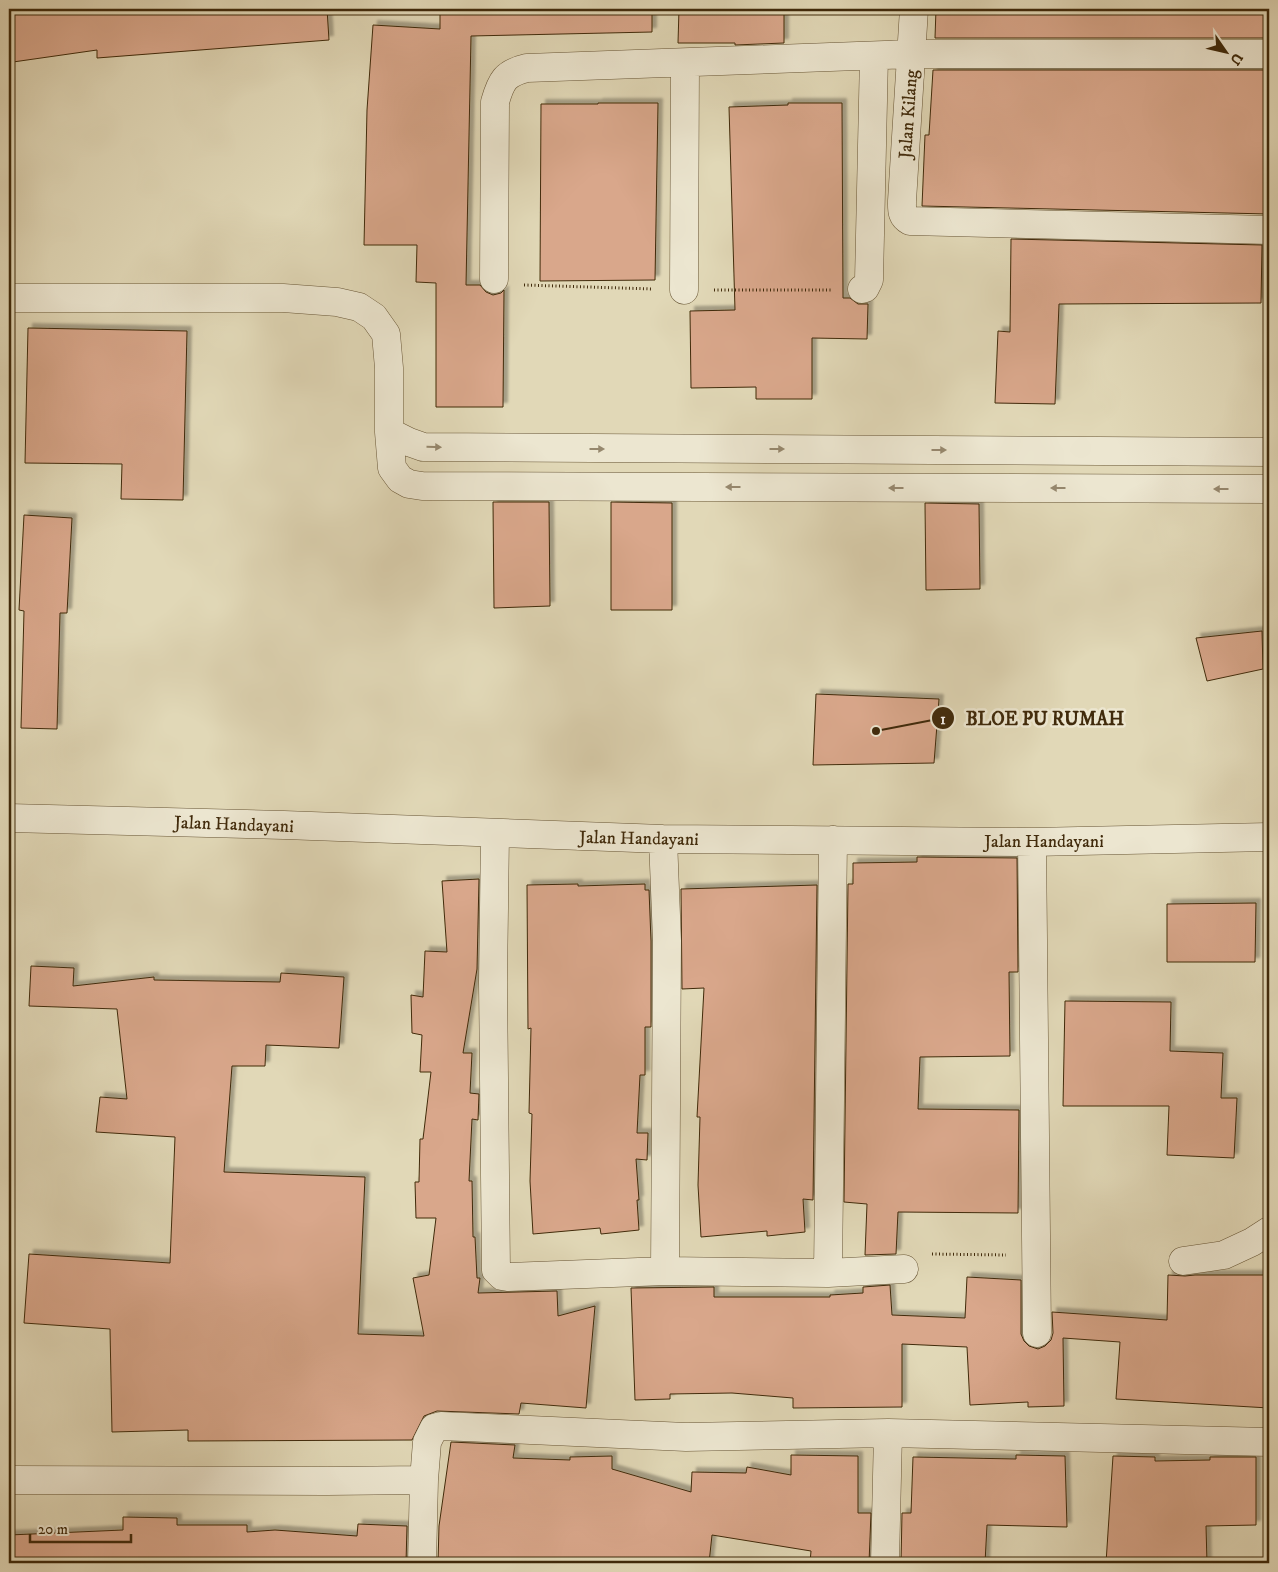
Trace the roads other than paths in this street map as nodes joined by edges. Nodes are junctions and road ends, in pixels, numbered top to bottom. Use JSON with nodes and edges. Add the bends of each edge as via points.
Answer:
{"nodes":[{"id":1,"x":914,"y":9,"type":"edge"},
{"id":2,"x":912,"y":54,"type":"junction"},
{"id":3,"x":1269,"y":54,"type":"edge"},
{"id":4,"x":874,"y":56,"type":"junction"},
{"id":5,"x":685,"y":63,"type":"junction"},
{"id":6,"x":1269,"y":230,"type":"edge"},
{"id":7,"x":494,"y":279,"type":"dead end"},
{"id":8,"x":684,"y":290,"type":"dead end"},
{"id":9,"x":862,"y":290,"type":"dead end"},
{"id":10,"x":9,"y":298,"type":"edge"},
{"id":11,"x":389,"y":432,"type":"junction"},
{"id":12,"x":1269,"y":452,"type":"edge"},
{"id":13,"x":1269,"y":489,"type":"edge"},
{"id":14,"x":9,"y":818,"type":"edge"},
{"id":15,"x":495,"y":834,"type":"junction"},
{"id":16,"x":1269,"y":837,"type":"edge"},
{"id":17,"x":663,"y":839,"type":"junction"},
{"id":18,"x":833,"y":840,"type":"junction"},
{"id":19,"x":1032,"y":842,"type":"junction"},
{"id":20,"x":1269,"y":1232,"type":"edge"},
{"id":21,"x":1183,"y":1261,"type":"dead end"},
{"id":22,"x":904,"y":1269,"type":"road end"},
{"id":23,"x":665,"y":1272,"type":"junction"},
{"id":24,"x":828,"y":1273,"type":"junction"},
{"id":25,"x":1037,"y":1333,"type":"dead end"},
{"id":26,"x":888,"y":1433,"type":"junction"},
{"id":27,"x":1269,"y":1442,"type":"edge"},
{"id":28,"x":9,"y":1480,"type":"edge"},
{"id":29,"x":424,"y":1480,"type":"junction"},
{"id":30,"x":422,"y":1563,"type":"edge"},
{"id":31,"x":884,"y":1563,"type":"edge"}],
"edges":[{"from":1,"to":2,"type":"street","name":"Jalan Kilang"},
{"from":2,"to":3,"type":"street"},
{"from":2,"to":4,"type":"street"},
{"from":2,"to":6,"type":"street","name":"Jalan Kilang","via":[[902,200],[902,212],[910,221]]},
{"from":4,"to":5,"type":"street"},
{"from":4,"to":9,"type":"street","via":[[869,280]]},
{"from":5,"to":7,"type":"street","via":[[527,68],[514,71],[505,78],[497,94],[494,117]]},
{"from":5,"to":8,"type":"street"},
{"from":10,"to":11,"type":"street","via":[[274,297],[358,307],[374,317],[386,334]]},
{"from":11,"to":12,"type":"street","one_way":true,"via":[[423,447]]},
{"from":13,"to":11,"type":"street","one_way":true,"via":[[422,486],[400,479],[392,468]]},
{"from":14,"to":15,"type":"street","name":"Jalan Handayani"},
{"from":15,"to":17,"type":"street","name":"Jalan Handayani"},
{"from":15,"to":23,"type":"street","via":[[496,1270],[508,1277]]},
{"from":16,"to":19,"type":"street","name":"Jalan Handayani"},
{"from":17,"to":18,"type":"street","name":"Jalan Handayani"},
{"from":17,"to":23,"type":"street","via":[[667,941]]},
{"from":18,"to":19,"type":"street","name":"Jalan Handayani"},
{"from":18,"to":24,"type":"street"},
{"from":19,"to":25,"type":"street"},
{"from":20,"to":21,"type":"street","via":[[1224,1255]]},
{"from":22,"to":24,"type":"street"},
{"from":23,"to":24,"type":"street"},
{"from":26,"to":27,"type":"street"},
{"from":26,"to":29,"type":"street","via":[[686,1437],[441,1426],[434,1428],[428,1437]]},
{"from":26,"to":31,"type":"street"},
{"from":28,"to":29,"type":"street"},
{"from":29,"to":30,"type":"street"}]}
